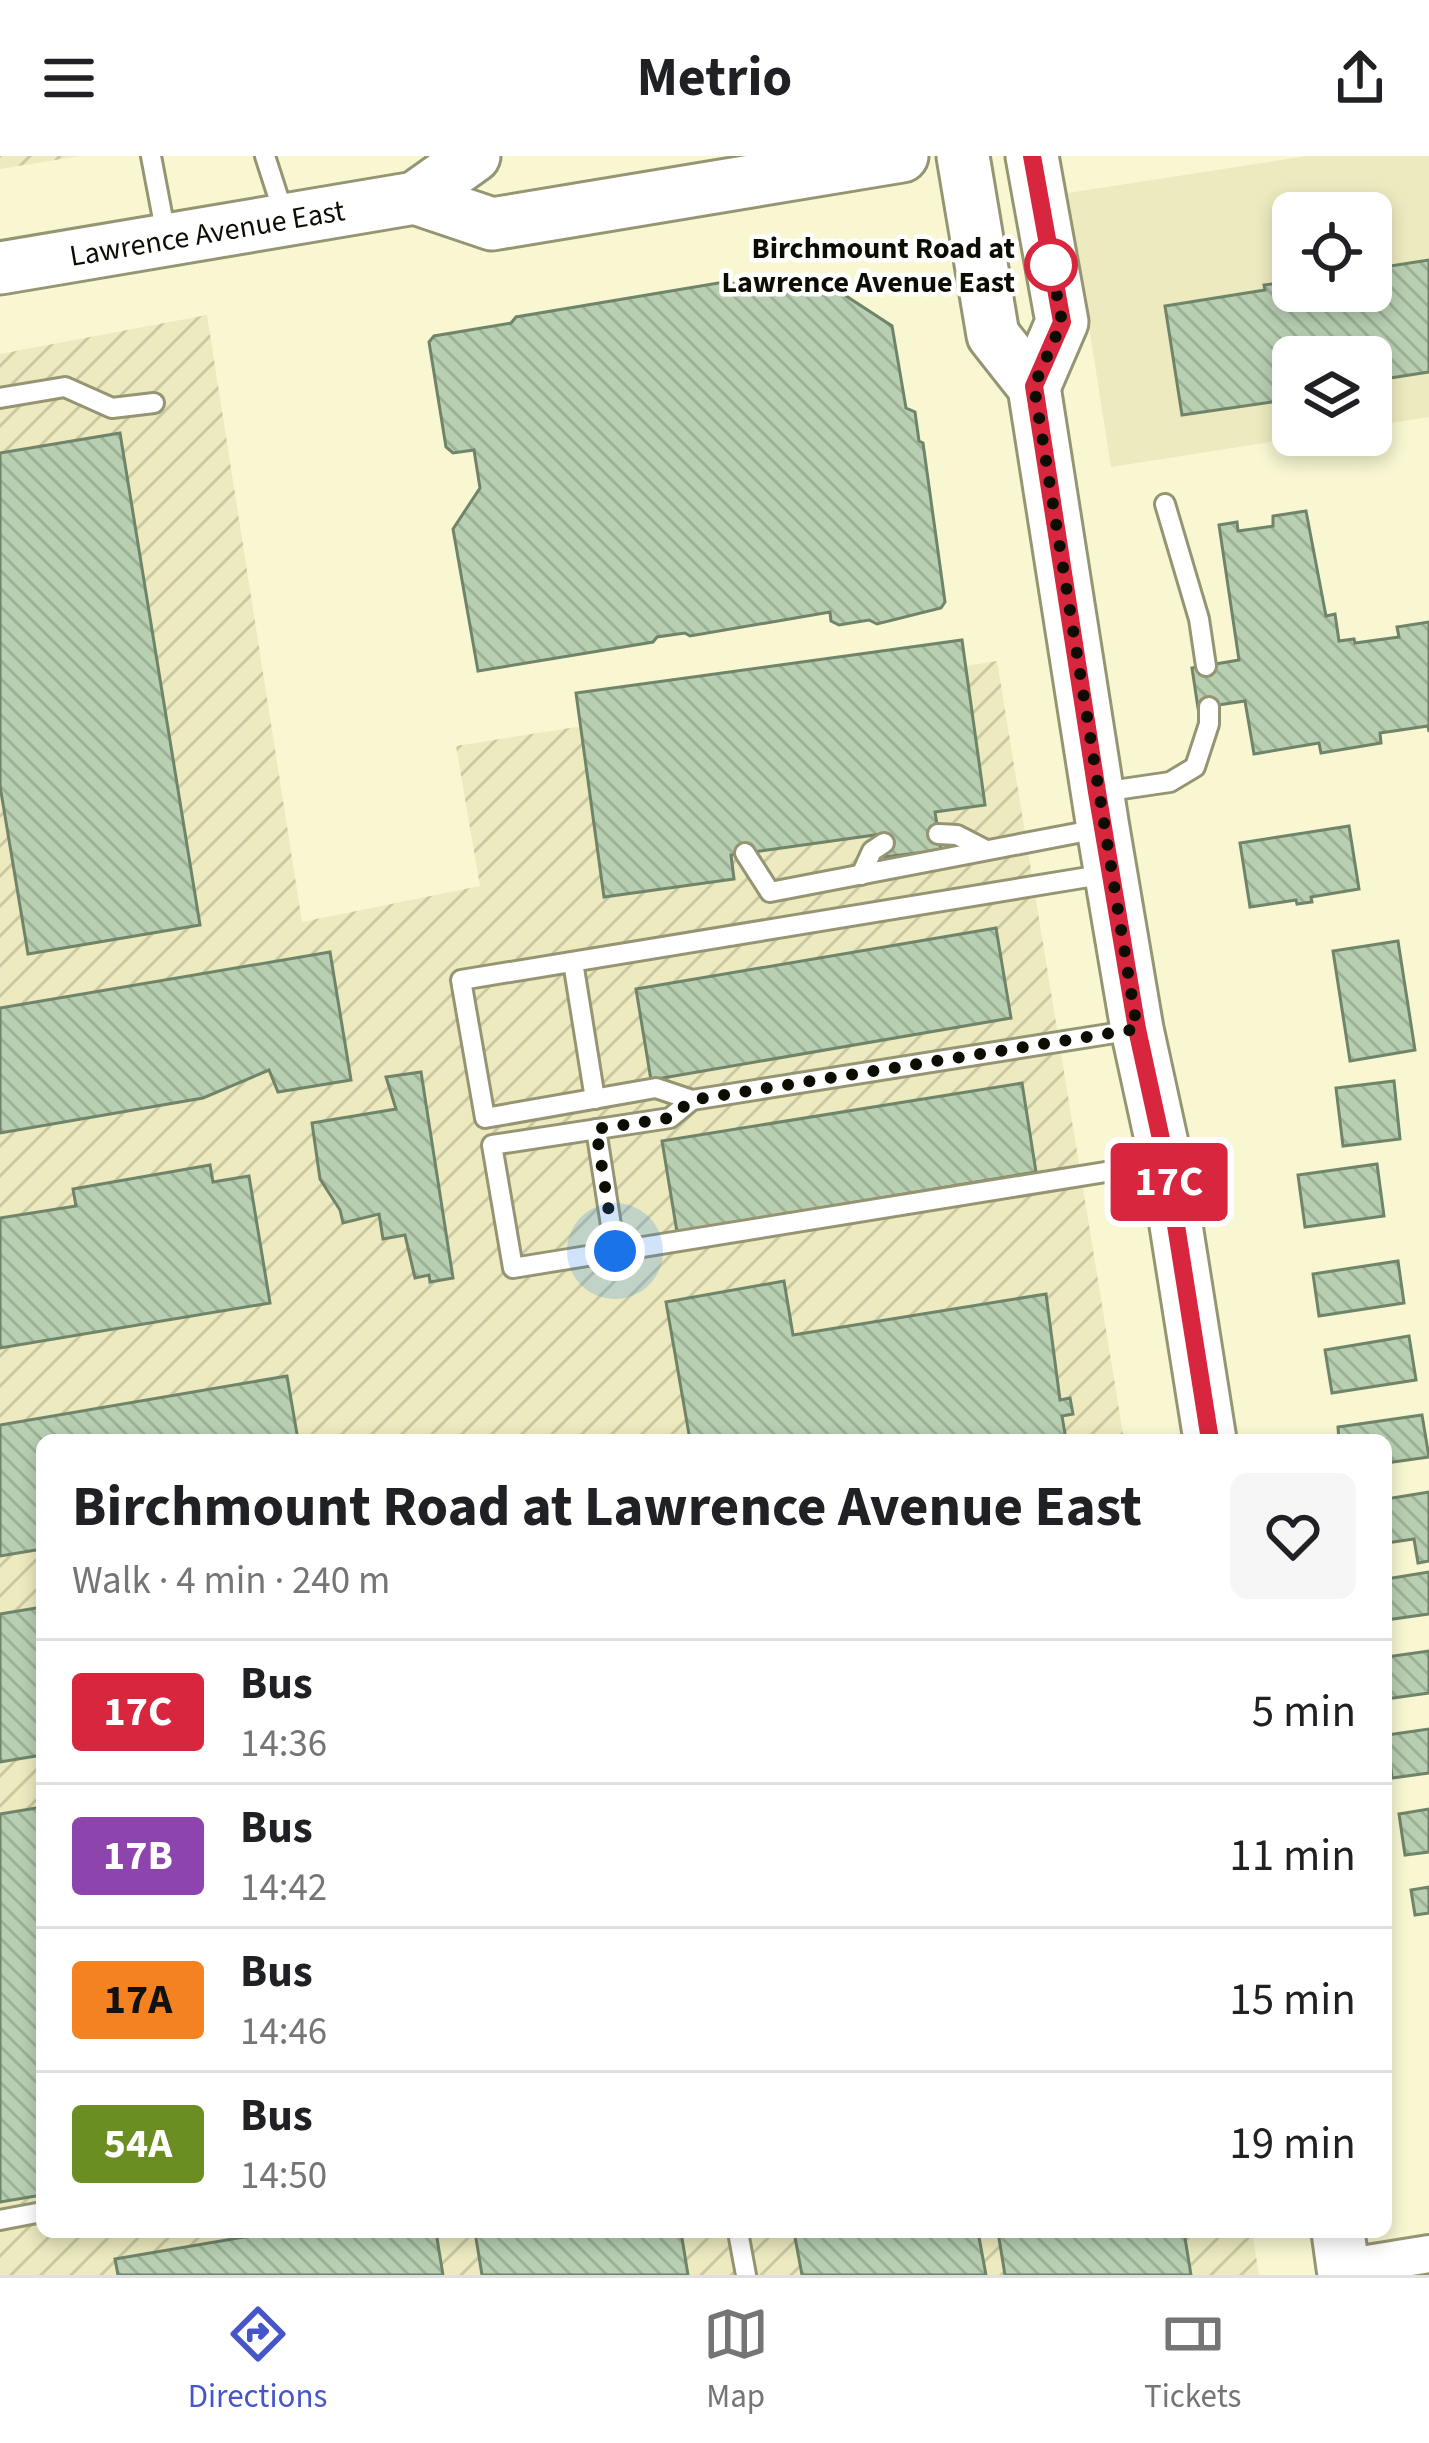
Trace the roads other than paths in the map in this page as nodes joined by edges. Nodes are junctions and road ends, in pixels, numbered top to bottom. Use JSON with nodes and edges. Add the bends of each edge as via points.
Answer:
{"nodes":[{"id":1,"x":151,"y":156,"type":"edge"},
{"id":2,"x":265,"y":156,"type":"edge"},
{"id":3,"x":474,"y":156,"type":"edge"},
{"id":4,"x":902,"y":156,"type":"edge"},
{"id":5,"x":963,"y":156,"type":"edge"},
{"id":6,"x":1032,"y":156,"type":"edge"},
{"id":7,"x":416,"y":198,"type":"junction"},
{"id":8,"x":286,"y":220,"type":"junction"},
{"id":9,"x":166,"y":240,"type":"junction"},
{"id":10,"x":0,"y":268,"type":"edge"},
{"id":11,"x":1034,"y":386,"type":"junction"},
{"id":12,"x":0,"y":398,"type":"edge"},
{"id":13,"x":154,"y":403,"type":"dead end"},
{"id":14,"x":1165,"y":504,"type":"dead end"},
{"id":15,"x":1205,"y":666,"type":"dead end"},
{"id":16,"x":1209,"y":707,"type":"dead end"},
{"id":17,"x":1104,"y":831,"type":"junction"},
{"id":18,"x":938,"y":833,"type":"dead end"},
{"id":19,"x":884,"y":843,"type":"dead end"},
{"id":20,"x":986,"y":850,"type":"junction"},
{"id":21,"x":745,"y":853,"type":"dead end"},
{"id":22,"x":861,"y":875,"type":"junction"},
{"id":23,"x":573,"y":962,"type":"junction"},
{"id":24,"x":1137,"y":1029,"type":"junction"},
{"id":25,"x":595,"y":1099,"type":"junction"},
{"id":26,"x":692,"y":1100,"type":"junction"},
{"id":27,"x":596,"y":1129,"type":"junction"},
{"id":28,"x":1166,"y":1162,"type":"junction"},
{"id":29,"x":615,"y":1251,"type":"junction"},
{"id":30,"x":1209,"y":1434,"type":"edge"},
{"id":31,"x":36,"y":2213,"type":"edge"},
{"id":32,"x":0,"y":2220,"type":"edge"},
{"id":33,"x":739,"y":2238,"type":"edge"},
{"id":34,"x":1429,"y":2254,"type":"edge"},
{"id":35,"x":1342,"y":2258,"type":"edge"},
{"id":36,"x":746,"y":2275,"type":"edge"}],
"edges":[{"from":1,"to":9,"type":"lane"},
{"from":2,"to":8,"type":"lane"},
{"from":3,"to":7,"type":"main road","name":"Lawrence Avenue East"},
{"from":4,"to":7,"type":"main road","name":"Lawrence Avenue East","via":[[492,224]]},
{"from":5,"to":11,"type":"main road","via":[[993,335]]},
{"from":6,"to":11,"type":"main road","via":[[1062,322]]},
{"from":7,"to":8,"type":"main road","name":"Lawrence Avenue East"},
{"from":8,"to":9,"type":"main road","name":"Lawrence Avenue East"},
{"from":9,"to":10,"type":"main road","name":"Lawrence Avenue East"},
{"from":11,"to":17,"type":"main road"},
{"from":12,"to":13,"type":"lane","via":[[65,387],[112,408]]},
{"from":14,"to":15,"type":"lane"},
{"from":16,"to":17,"type":"lane","via":[[1195,767]]},
{"from":17,"to":20,"type":"lane"},
{"from":17,"to":23,"type":"lane"},
{"from":17,"to":24,"type":"main road"},
{"from":18,"to":20,"type":"lane"},
{"from":19,"to":22,"type":"lane"},
{"from":20,"to":22,"type":"lane"},
{"from":21,"to":22,"type":"lane","via":[[770,892]]},
{"from":23,"to":25,"type":"lane"},
{"from":23,"to":25,"type":"lane","via":[[461,980],[485,1118]]},
{"from":24,"to":26,"type":"lane"},
{"from":24,"to":28,"type":"main road"},
{"from":25,"to":26,"type":"lane","via":[[656,1088]]},
{"from":26,"to":27,"type":"lane","via":[[670,1118]]},
{"from":27,"to":29,"type":"lane"},
{"from":27,"to":29,"type":"lane","via":[[492,1145],[513,1268]]},
{"from":28,"to":29,"type":"lane"},
{"from":28,"to":30,"type":"main road"},
{"from":31,"to":32,"type":"lane"},
{"from":33,"to":36,"type":"lane"},
{"from":34,"to":35,"type":"street"}]}
